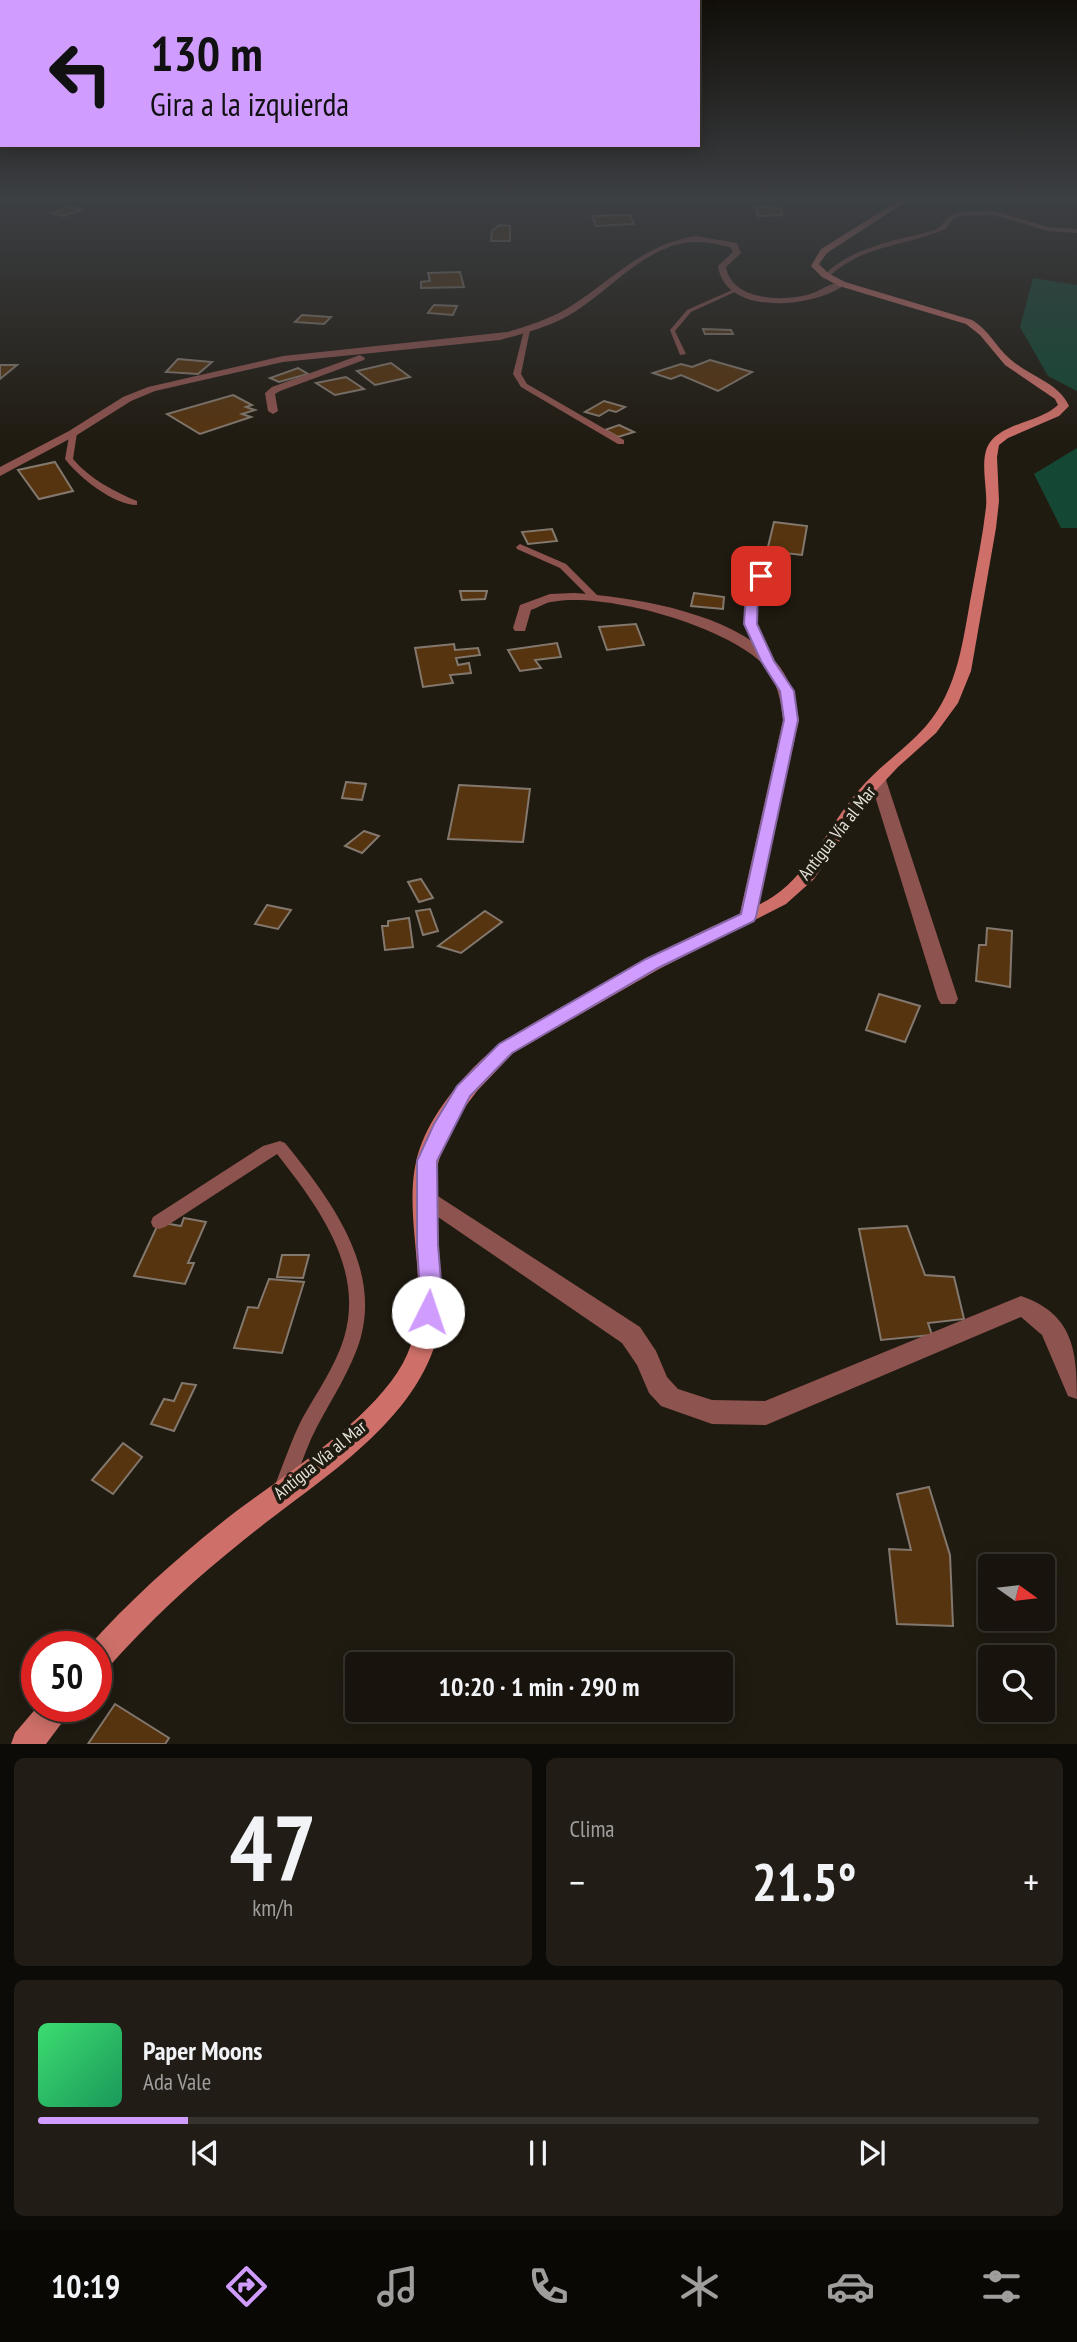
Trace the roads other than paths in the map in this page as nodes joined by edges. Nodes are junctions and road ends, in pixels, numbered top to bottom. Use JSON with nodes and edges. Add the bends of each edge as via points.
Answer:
{"nodes":[{"id":1,"x":611,"y":280,"type":"edge"},
{"id":2,"x":724,"y":280,"type":"edge"},
{"id":3,"x":833,"y":281,"type":"joint"},
{"id":4,"x":734,"y":290,"type":"junction"},
{"id":5,"x":527,"y":330,"type":"junction"},
{"id":6,"x":386,"y":348,"type":"junction"},
{"id":7,"x":682,"y":354,"type":"dead end"},
{"id":8,"x":273,"y":411,"type":"dead end"},
{"id":9,"x":73,"y":433,"type":"junction"},
{"id":10,"x":621,"y":442,"type":"dead end"},
{"id":11,"x":0,"y":472,"type":"edge"},
{"id":12,"x":134,"y":503,"type":"dead end"},
{"id":13,"x":520,"y":547,"type":"dead end"},
{"id":14,"x":770,"y":562,"type":"dead end"},
{"id":15,"x":596,"y":599,"type":"junction"},
{"id":16,"x":520,"y":628,"type":"dead end"},
{"id":17,"x":768,"y":661,"type":"junction"},
{"id":18,"x":878,"y":780,"type":"junction"},
{"id":19,"x":748,"y":917,"type":"junction"},
{"id":20,"x":948,"y":999,"type":"dead end"},
{"id":21,"x":427,"y":1198,"type":"junction"},
{"id":22,"x":159,"y":1222,"type":"dead end"},
{"id":23,"x":1077,"y":1388,"type":"edge"},
{"id":24,"x":281,"y":1492,"type":"junction"},
{"id":25,"x":112,"y":1644,"type":"edge"},
{"id":26,"x":44,"y":1722,"type":"edge"},
{"id":27,"x":26,"y":1744,"type":"edge"}],
"edges":[{"from":1,"to":5,"type":"street","via":[[578,306]]},
{"from":2,"to":4,"type":"street"},
{"from":3,"to":4,"type":"street","via":[[808,298],[786,301]]},
{"from":3,"to":18,"type":"main road","name":"Antigua Vía al Mar","via":[[970,322],[1003,358],[1060,397],[1063,406],[994,444],[993,501],[964,671],[950,704],[931,730]]},
{"from":4,"to":7,"type":"lane","via":[[689,311],[672,331]]},
{"from":5,"to":6,"type":"street","via":[[500,337]]},
{"from":5,"to":10,"type":"lane","via":[[517,374],[524,385]]},
{"from":6,"to":8,"type":"street","via":[[276,389],[270,393]]},
{"from":6,"to":9,"type":"street","via":[[283,359],[152,389]]},
{"from":9,"to":11,"type":"street"},
{"from":9,"to":12,"type":"lane","via":[[69,459],[74,466],[103,490]]},
{"from":13,"to":15,"type":"lane","via":[[563,566]]},
{"from":14,"to":17,"type":"lane","via":[[752,590],[751,624]]},
{"from":15,"to":16,"type":"street","via":[[549,598],[525,608]]},
{"from":15,"to":17,"type":"street","via":[[646,605],[736,638]]},
{"from":17,"to":19,"type":"street","via":[[787,691],[791,720]]},
{"from":18,"to":19,"type":"main road","name":"Antigua Vía al Mar","via":[[808,875],[780,900]]},
{"from":18,"to":20,"type":"street"},
{"from":19,"to":21,"type":"main road","name":"Antigua Vía al Mar","via":[[652,964],[506,1048],[463,1091],[443,1124],[427,1161]]},
{"from":21,"to":23,"type":"street","via":[[631,1335],[670,1398],[712,1412],[766,1413],[1021,1307],[1035,1309],[1047,1321]]},
{"from":21,"to":24,"type":"main road","name":"Antigua Vía al Mar","via":[[431,1293],[421,1352],[397,1393],[346,1443]]},
{"from":22,"to":24,"type":"lane","via":[[268,1150],[281,1147],[327,1212],[350,1255],[357,1292],[356,1325]]},
{"from":24,"to":25,"type":"main road","name":"Antigua Vía al Mar","via":[[211,1548]]},
{"from":26,"to":27,"type":"main road"}]}
